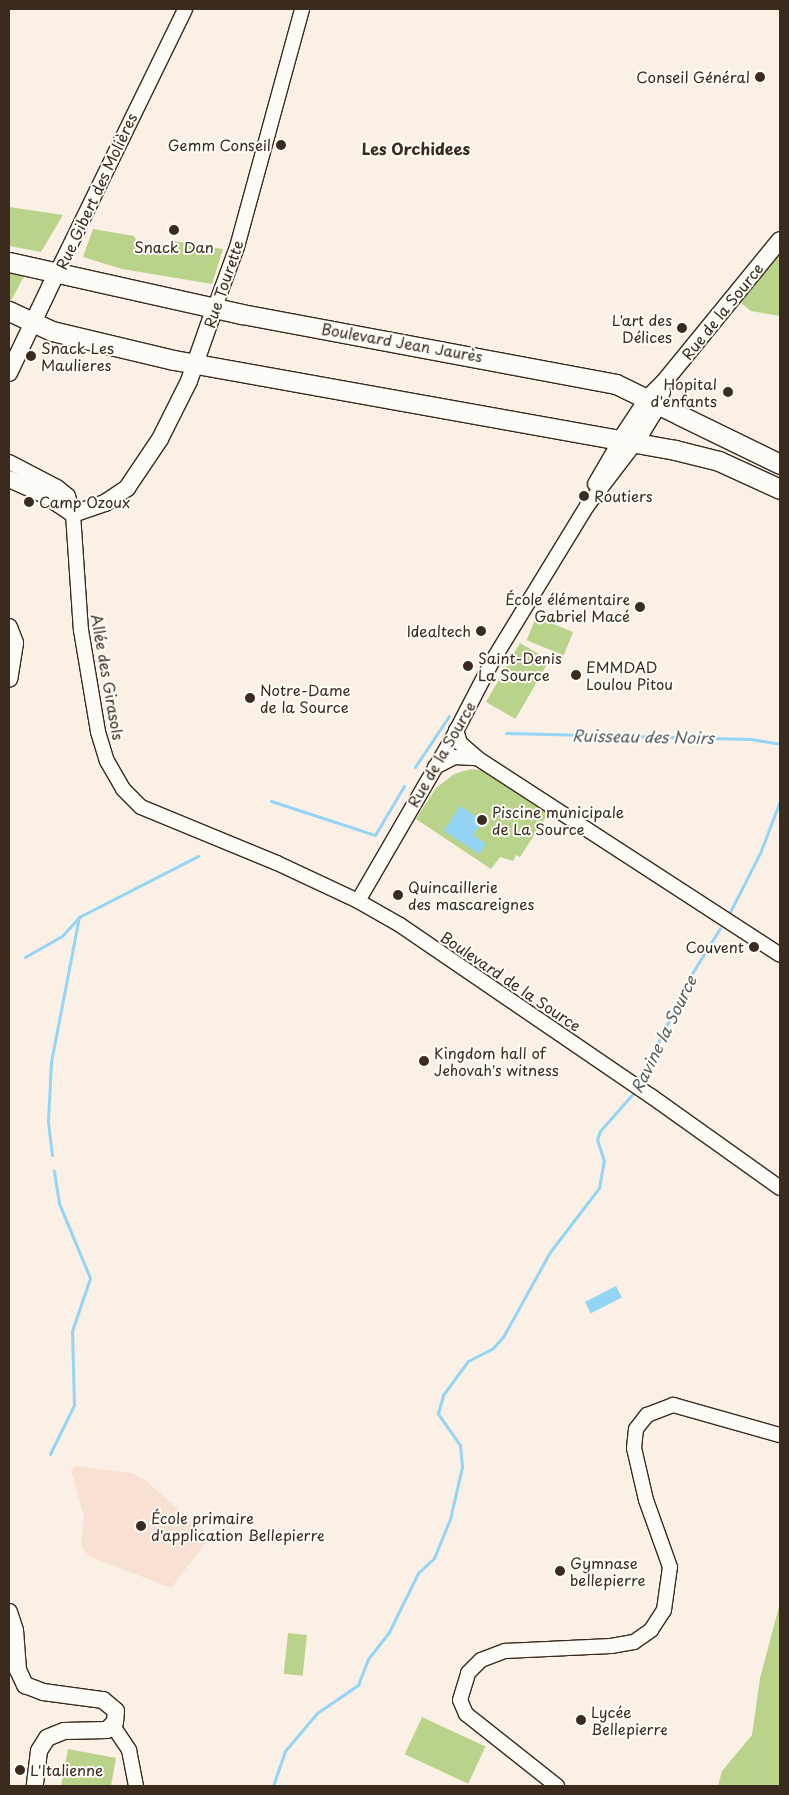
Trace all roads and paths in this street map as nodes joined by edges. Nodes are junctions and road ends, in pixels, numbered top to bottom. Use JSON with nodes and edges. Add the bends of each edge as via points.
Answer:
{"nodes":[{"id":1,"x":185,"y":9,"type":"edge"},
{"id":2,"x":302,"y":9,"type":"edge"},
{"id":3,"x":780,"y":240,"type":"edge"},
{"id":4,"x":9,"y":262,"type":"edge"},
{"id":5,"x":57,"y":272,"type":"junction"},
{"id":6,"x":215,"y":308,"type":"junction"},
{"id":7,"x":9,"y":311,"type":"edge"},
{"id":8,"x":34,"y":323,"type":"junction"},
{"id":9,"x":196,"y":364,"type":"junction"},
{"id":10,"x":9,"y":373,"type":"edge"},
{"id":11,"x":653,"y":401,"type":"junction"},
{"id":12,"x":629,"y":440,"type":"junction"},
{"id":13,"x":9,"y":462,"type":"edge"},
{"id":14,"x":780,"y":464,"type":"edge"},
{"id":15,"x":9,"y":479,"type":"edge"},
{"id":16,"x":780,"y":488,"type":"edge"},
{"id":17,"x":73,"y":514,"type":"junction"},
{"id":18,"x":9,"y":628,"type":"edge"},
{"id":19,"x":9,"y":680,"type":"edge"},
{"id":20,"x":456,"y":730,"type":"junction"},
{"id":21,"x":450,"y":752,"type":"junction"},
{"id":22,"x":477,"y":758,"type":"junction"},
{"id":23,"x":358,"y":901,"type":"junction"},
{"id":24,"x":780,"y":955,"type":"edge"},
{"id":25,"x":780,"y":1188,"type":"edge"},
{"id":26,"x":780,"y":1435,"type":"edge"},
{"id":27,"x":9,"y":1612,"type":"edge"},
{"id":28,"x":112,"y":1726,"type":"junction"},
{"id":29,"x":35,"y":1786,"type":"edge"},
{"id":30,"x":136,"y":1786,"type":"edge"},
{"id":31,"x":557,"y":1786,"type":"edge"}],
"edges":[{"from":1,"to":5,"type":"street","name":"Rue Gibert des Molières"},
{"from":2,"to":6,"type":"street","name":"Rue Tourette","via":[[237,247]]},
{"from":3,"to":11,"type":"main road","name":"Rue de la Source","via":[[716,315]]},
{"from":4,"to":5,"type":"main road","name":"Boulevard Jean Jaurès"},
{"from":5,"to":6,"type":"main road","name":"Boulevard Jean Jaurès"},
{"from":5,"to":8,"type":"main road","name":"Rue Gibert des Molières"},
{"from":6,"to":9,"type":"main road","name":"Rue Tourette"},
{"from":6,"to":11,"type":"main road","name":"Boulevard Jean Jaurès","via":[[596,379],[626,387]]},
{"from":7,"to":8,"type":"main road"},
{"from":8,"to":9,"type":"main road","via":[[52,331]]},
{"from":8,"to":10,"type":"main road","name":"Rue Gibert des Molières"},
{"from":9,"to":12,"type":"main road"},
{"from":9,"to":17,"type":"main road","name":"Rue Tourette","via":[[160,440],[127,488],[105,503]]},
{"from":11,"to":12,"type":"main road","name":"Rue de la Source"},
{"from":11,"to":14,"type":"main road","name":"Boulevard Jean Jaurès"},
{"from":12,"to":16,"type":"main road","via":[[719,461]]},
{"from":12,"to":20,"type":"street","name":"Rue de la Source","via":[[493,660]]},
{"from":13,"to":17,"type":"street","via":[[62,491],[68,496]]},
{"from":15,"to":17,"type":"main road","via":[[45,495]]},
{"from":17,"to":23,"type":"street","name":"Allée des Girasols","via":[[81,630],[98,732],[107,761],[124,789],[141,807],[277,863]]},
{"from":18,"to":19,"type":"main road","via":[[15,643]]},
{"from":20,"to":21,"type":"street","name":"Rue de la Source"},
{"from":20,"to":22,"type":"street","via":[[460,743]]},
{"from":21,"to":22,"type":"street"},
{"from":21,"to":23,"type":"street","name":"Rue de la Source","via":[[434,767]]},
{"from":22,"to":24,"type":"street"},
{"from":23,"to":25,"type":"street","name":"Boulevard de la Source","via":[[484,981]]},
{"from":26,"to":31,"type":"street","via":[[673,1405],[647,1415],[636,1429],[634,1448],[646,1500],[670,1567],[664,1610],[651,1630],[634,1642],[611,1646],[505,1651],[481,1660],[468,1674],[460,1700],[466,1714]]},
{"from":27,"to":28,"type":"main road","via":[[15,1630],[18,1670],[25,1685],[43,1692],[103,1700],[116,1711]]},
{"from":28,"to":29,"type":"main road","via":[[99,1732],[64,1732],[47,1738],[39,1751]]},
{"from":28,"to":30,"type":"street","via":[[129,1750]]}]}
